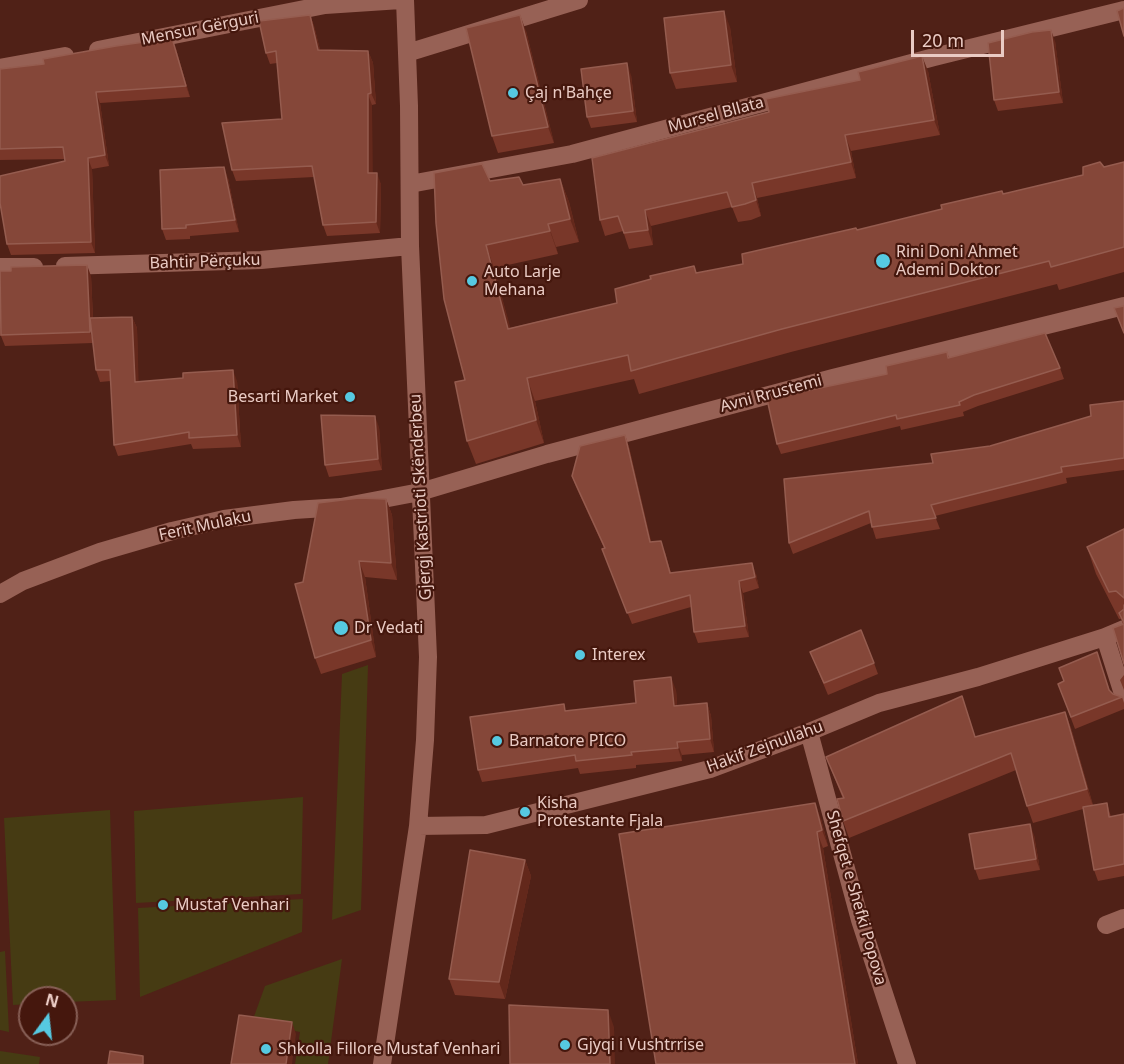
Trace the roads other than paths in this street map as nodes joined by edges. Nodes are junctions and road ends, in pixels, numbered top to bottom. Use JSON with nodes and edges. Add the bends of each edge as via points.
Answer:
{"nodes":[{"id":1,"x":403,"y":0,"type":"edge"},
{"id":2,"x":579,"y":0,"type":"edge"},
{"id":3,"x":1124,"y":10,"type":"edge"},
{"id":4,"x":407,"y":53,"type":"junction"},
{"id":5,"x":0,"y":68,"type":"edge"},
{"id":6,"x":410,"y":184,"type":"junction"},
{"id":7,"x":410,"y":246,"type":"junction"},
{"id":8,"x":0,"y":267,"type":"edge"},
{"id":9,"x":1124,"y":306,"type":"edge"},
{"id":10,"x":420,"y":492,"type":"junction"},
{"id":11,"x":2,"y":590,"type":"edge"},
{"id":12,"x":1124,"y":629,"type":"edge"},
{"id":13,"x":1105,"y":637,"type":"junction"},
{"id":14,"x":1124,"y":697,"type":"edge"},
{"id":15,"x":809,"y":732,"type":"junction"},
{"id":16,"x":418,"y":826,"type":"junction"},
{"id":17,"x":1124,"y":918,"type":"edge"},
{"id":18,"x":1106,"y":925,"type":"dead end"},
{"id":19,"x":382,"y":1064,"type":"edge"},
{"id":20,"x":907,"y":1064,"type":"edge"}],
"edges":[{"from":1,"to":4,"type":"street","name":"Gjergj Kastrioti Skënderbeu"},
{"from":1,"to":5,"type":"street","name":"Mensur Gërguri","via":[[325,5]]},
{"from":2,"to":4,"type":"street"},
{"from":3,"to":6,"type":"street","name":"Mursel Bllata","via":[[572,154]]},
{"from":4,"to":6,"type":"street","name":"Gjergj Kastrioti Skënderbeu"},
{"from":6,"to":7,"type":"street","name":"Gjergj Kastrioti Skënderbeu"},
{"from":7,"to":8,"type":"street","name":"Bahtir Përçuku","via":[[261,260]]},
{"from":7,"to":10,"type":"street","name":"Gjergj Kastrioti Skënderbeu"},
{"from":9,"to":10,"type":"street","name":"Avni Rrustemi","via":[[826,380]]},
{"from":10,"to":11,"type":"street","name":"Ferit Mulaku","via":[[340,507],[224,519],[172,531],[100,552]]},
{"from":10,"to":16,"type":"street","name":"Gjergj Kastrioti Skënderbeu","via":[[428,657]]},
{"from":12,"to":13,"type":"street","name":"Hakif Zejnullahu"},
{"from":13,"to":14,"type":"street"},
{"from":13,"to":15,"type":"street","name":"Hakif Zejnullahu","via":[[879,703]]},
{"from":15,"to":16,"type":"street","name":"Hakif Zejnullahu","via":[[710,769],[624,792],[486,825]]},
{"from":15,"to":20,"type":"street","name":"Shefqet e Shefki Popova","via":[[860,920]]},
{"from":16,"to":19,"type":"street","name":"Gjergj Kastrioti Skënderbeu"},
{"from":17,"to":18,"type":"street"}]}
